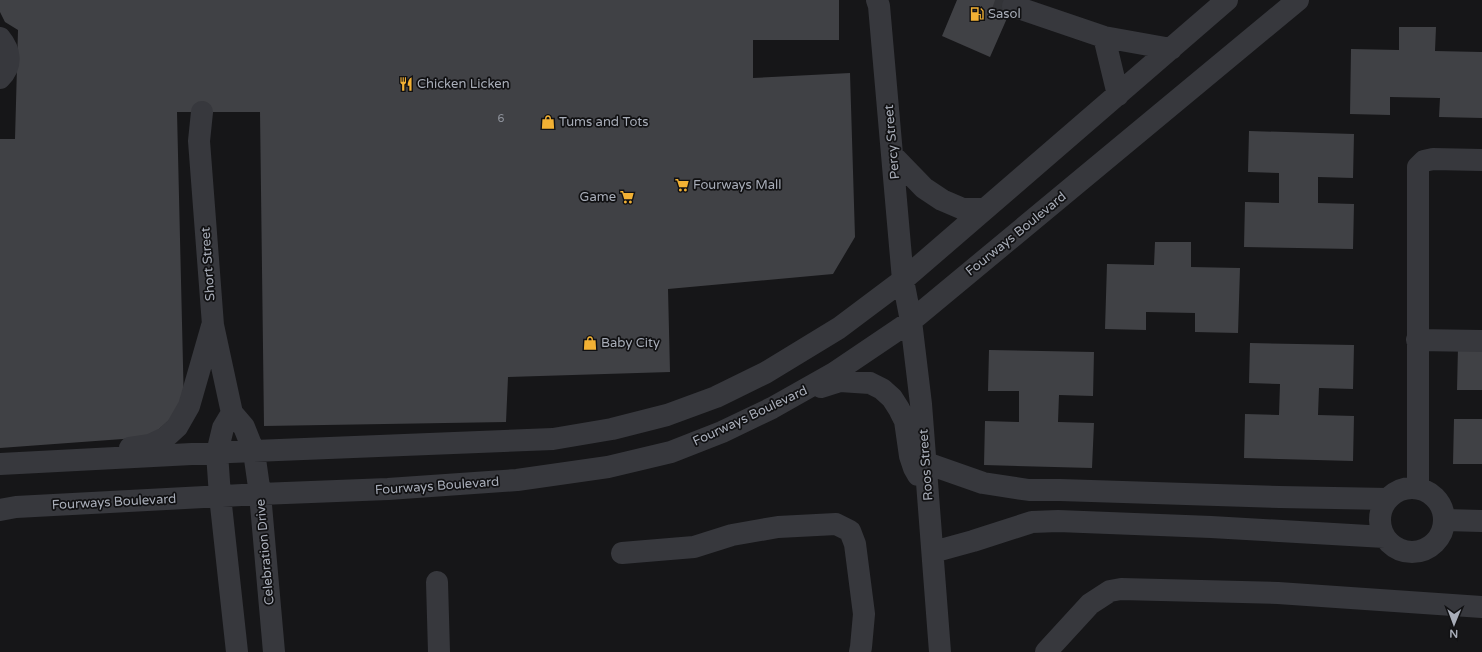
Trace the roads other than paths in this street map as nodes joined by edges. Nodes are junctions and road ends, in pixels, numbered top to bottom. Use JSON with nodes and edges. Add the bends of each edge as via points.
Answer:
{"nodes":[{"id":1,"x":1227,"y":0,"type":"edge"},
{"id":2,"x":1298,"y":0,"type":"edge"},
{"id":3,"x":877,"y":1,"type":"edge"},
{"id":4,"x":1013,"y":6,"type":"tunnel mouth"},
{"id":5,"x":1104,"y":37,"type":"junction"},
{"id":6,"x":9,"y":49,"type":"edge"},
{"id":7,"x":1171,"y":49,"type":"junction"},
{"id":8,"x":0,"y":78,"type":"edge"},
{"id":9,"x":1118,"y":94,"type":"junction"},
{"id":10,"x":202,"y":112,"type":"dead end"},
{"id":11,"x":893,"y":156,"type":"junction"},
{"id":12,"x":1482,"y":160,"type":"edge"},
{"id":13,"x":985,"y":209,"type":"junction"},
{"id":14,"x":903,"y":280,"type":"junction"},
{"id":15,"x":911,"y":321,"type":"junction"},
{"id":16,"x":212,"y":325,"type":"junction"},
{"id":17,"x":1417,"y":340,"type":"junction"},
{"id":18,"x":1482,"y":341,"type":"edge"},
{"id":19,"x":801,"y":392,"type":"junction"},
{"id":20,"x":232,"y":413,"type":"junction"},
{"id":21,"x":254,"y":452,"type":"junction"},
{"id":22,"x":217,"y":453,"type":"junction"},
{"id":23,"x":23,"y":463,"type":"junction"},
{"id":24,"x":926,"y":463,"type":"junction"},
{"id":25,"x":0,"y":464,"type":"edge"},
{"id":26,"x":1418,"y":488,"type":"junction"},
{"id":27,"x":927,"y":490,"type":"junction"},
{"id":28,"x":1029,"y":490,"type":"junction"},
{"id":29,"x":260,"y":494,"type":"junction"},
{"id":30,"x":1211,"y":495,"type":"junction"},
{"id":31,"x":220,"y":496,"type":"junction"},
{"id":32,"x":1388,"y":499,"type":"junction"},
{"id":33,"x":0,"y":510,"type":"edge"},
{"id":34,"x":1445,"y":520,"type":"junction"},
{"id":35,"x":1482,"y":521,"type":"edge"},
{"id":36,"x":1032,"y":522,"type":"junction"},
{"id":37,"x":1211,"y":527,"type":"junction"},
{"id":38,"x":1385,"y":537,"type":"junction"},
{"id":39,"x":933,"y":552,"type":"junction"},
{"id":40,"x":622,"y":553,"type":"dead end"},
{"id":41,"x":437,"y":582,"type":"dead end"},
{"id":42,"x":1482,"y":607,"type":"edge"},
{"id":43,"x":237,"y":652,"type":"edge"},
{"id":44,"x":274,"y":652,"type":"edge"},
{"id":45,"x":439,"y":652,"type":"edge"},
{"id":46,"x":860,"y":652,"type":"edge"},
{"id":47,"x":940,"y":652,"type":"edge"},
{"id":48,"x":1046,"y":652,"type":"edge"}],
"edges":[{"from":1,"to":7,"type":"street"},
{"from":2,"to":15,"type":"street","name":"Fourways Boulevard"},
{"from":3,"to":11,"type":"street","name":"Percy Street"},
{"from":4,"to":5,"type":"street"},
{"from":5,"to":7,"type":"street"},
{"from":5,"to":9,"type":"street"},
{"from":6,"to":8,"type":"street","via":[[8,65]]},
{"from":7,"to":9,"type":"street"},
{"from":9,"to":13,"type":"street"},
{"from":10,"to":16,"type":"street","name":"Short Street","via":[[199,140]]},
{"from":11,"to":13,"type":"street","via":[[924,188],[942,200],[963,209]]},
{"from":11,"to":14,"type":"street","name":"Percy Street"},
{"from":12,"to":17,"type":"street","via":[[1433,159],[1424,161],[1418,167]]},
{"from":13,"to":14,"type":"street"},
{"from":14,"to":15,"type":"street","name":"Roos Street"},
{"from":14,"to":21,"type":"street","via":[[839,328],[765,373],[716,397],[667,415],[612,429],[553,439]]},
{"from":15,"to":19,"type":"street","name":"Fourways Boulevard"},
{"from":15,"to":24,"type":"street","name":"Roos Street"},
{"from":16,"to":20,"type":"street","name":"Short Street"},
{"from":16,"to":23,"type":"street","via":[[189,406],[177,427],[165,438],[150,445],[84,451]]},
{"from":17,"to":18,"type":"street"},
{"from":17,"to":26,"type":"street"},
{"from":19,"to":27,"type":"street","via":[[840,381],[870,383],[882,389],[892,398],[905,421],[910,456]]},
{"from":19,"to":29,"type":"street","name":"Fourways Boulevard","via":[[722,432],[671,452],[608,467],[510,481]]},
{"from":20,"to":21,"type":"street","name":"Short Street","via":[[244,427]]},
{"from":20,"to":22,"type":"street","via":[[223,428]]},
{"from":21,"to":22,"type":"street"},
{"from":21,"to":29,"type":"street","name":"Celebration Drive"},
{"from":22,"to":23,"type":"street"},
{"from":22,"to":31,"type":"street"},
{"from":23,"to":25,"type":"street"},
{"from":24,"to":27,"type":"street","name":"Roos Street"},
{"from":24,"to":28,"type":"street","via":[[983,483]]},
{"from":26,"to":32,"type":"street","via":[[1407,488]]},
{"from":26,"to":34,"type":"street","via":[[1429,492],[1437,499],[1443,509]]},
{"from":27,"to":39,"type":"street","name":"Roos Street"},
{"from":28,"to":30,"type":"street"},
{"from":28,"to":36,"type":"street"},
{"from":29,"to":31,"type":"street","name":"Fourways Boulevard"},
{"from":29,"to":44,"type":"street","name":"Celebration Drive"},
{"from":30,"to":32,"type":"street"},
{"from":30,"to":37,"type":"street"},
{"from":31,"to":33,"type":"street","name":"Fourways Boulevard"},
{"from":31,"to":43,"type":"street"},
{"from":32,"to":38,"type":"street","via":[[1380,517]]},
{"from":34,"to":35,"type":"street"},
{"from":34,"to":38,"type":"street","via":[[1443,531],[1437,540],[1430,547],[1420,551],[1400,550]]},
{"from":36,"to":37,"type":"street"},
{"from":36,"to":39,"type":"street"},
{"from":37,"to":38,"type":"street"},
{"from":39,"to":47,"type":"street","name":"Roos Street"},
{"from":40,"to":46,"type":"street","via":[[694,547],[732,535],[778,527],[836,524],[850,530],[855,544],[864,614]]},
{"from":41,"to":45,"type":"street"},
{"from":42,"to":48,"type":"street","via":[[1278,593],[1122,589],[1110,592],[1090,604]]}]}
